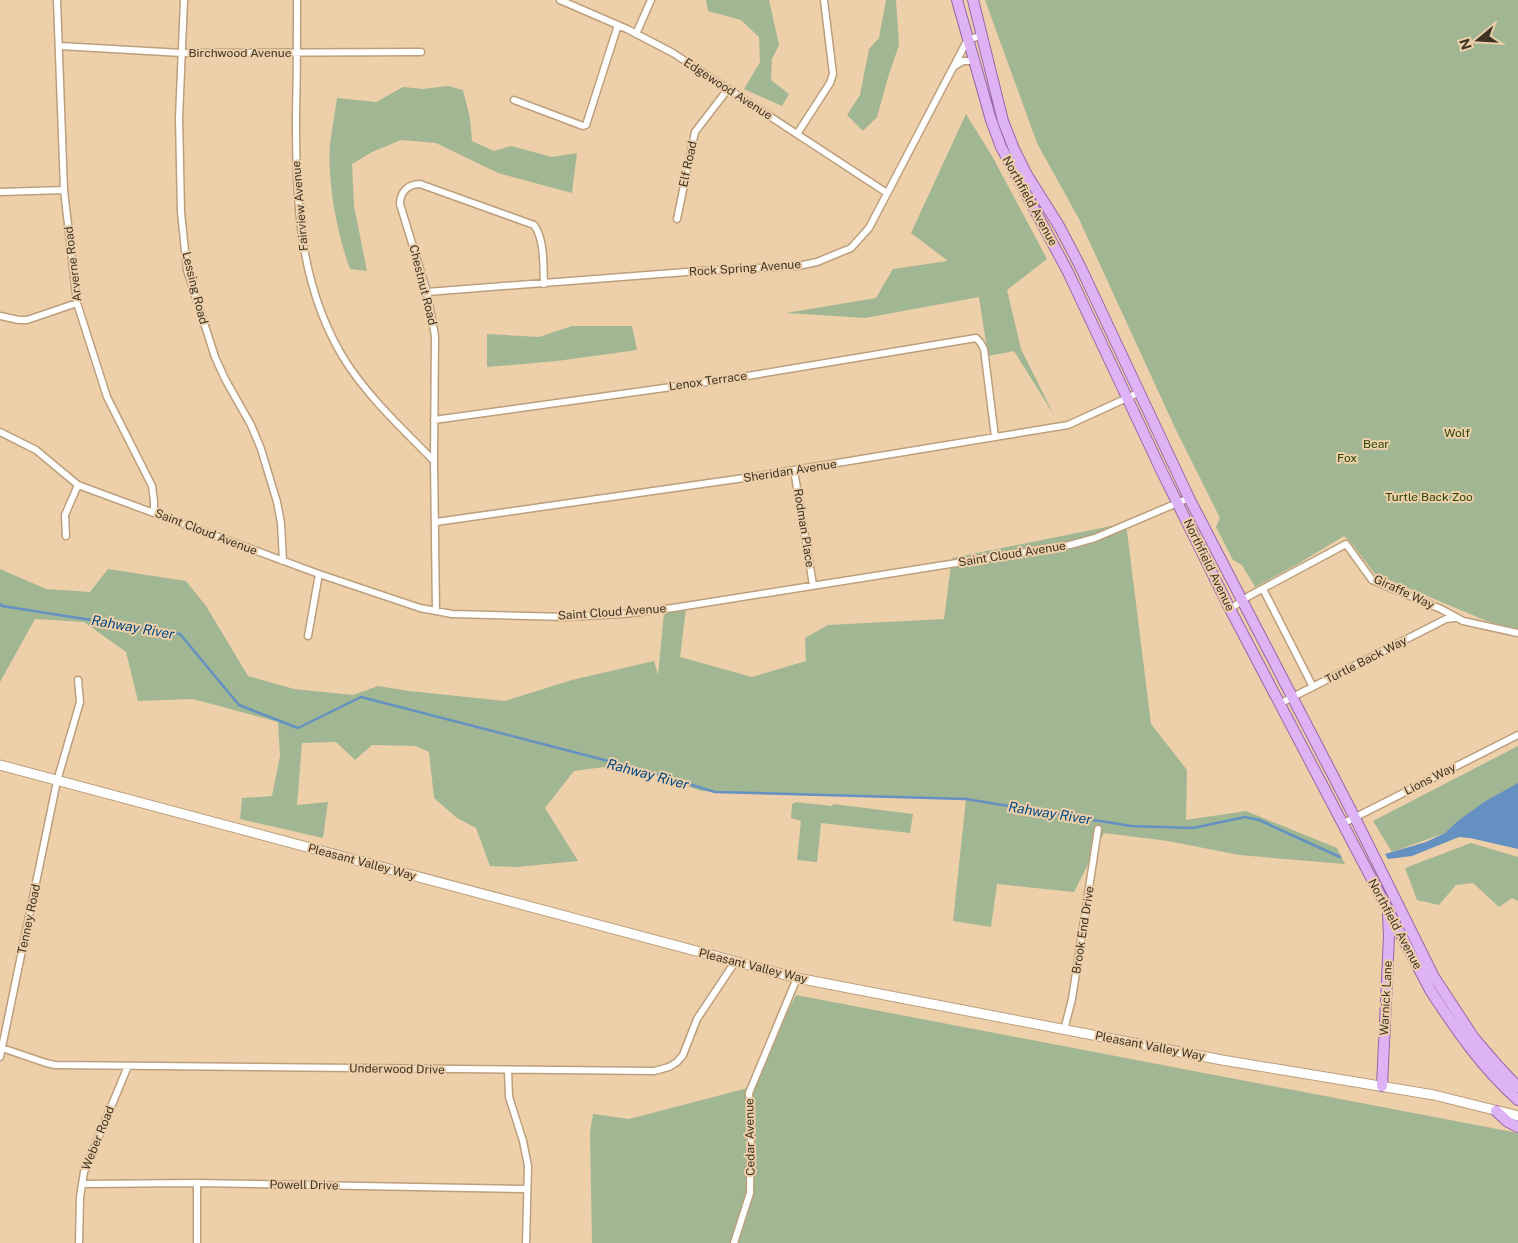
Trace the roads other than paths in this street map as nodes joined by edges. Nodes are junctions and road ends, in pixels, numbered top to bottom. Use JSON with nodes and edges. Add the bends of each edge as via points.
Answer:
{"nodes":[{"id":1,"x":57,"y":0,"type":"edge"},
{"id":2,"x":184,"y":0,"type":"edge"},
{"id":3,"x":297,"y":0,"type":"edge"},
{"id":4,"x":560,"y":0,"type":"edge"},
{"id":5,"x":651,"y":0,"type":"edge"},
{"id":6,"x":824,"y":0,"type":"edge"},
{"id":7,"x":957,"y":0,"type":"edge"},
{"id":8,"x":973,"y":0,"type":"edge"},
{"id":9,"x":618,"y":25,"type":"junction"},
{"id":10,"x":636,"y":34,"type":"junction"},
{"id":11,"x":982,"y":36,"type":"junction"},
{"id":12,"x":968,"y":39,"type":"junction"},
{"id":13,"x":60,"y":46,"type":"junction"},
{"id":14,"x":420,"y":52,"type":"dead end"},
{"id":15,"x":182,"y":53,"type":"junction"},
{"id":16,"x":297,"y":53,"type":"junction"},
{"id":17,"x":974,"y":61,"type":"junction"},
{"id":18,"x":954,"y":67,"type":"junction"},
{"id":19,"x":728,"y":89,"type":"junction"},
{"id":20,"x":514,"y":100,"type":"dead end"},
{"id":21,"x":797,"y":134,"type":"junction"},
{"id":22,"x":64,"y":190,"type":"junction"},
{"id":23,"x":0,"y":192,"type":"edge"},
{"id":24,"x":888,"y":193,"type":"junction"},
{"id":25,"x":677,"y":219,"type":"dead end"},
{"id":26,"x":544,"y":284,"type":"junction"},
{"id":27,"x":427,"y":292,"type":"junction"},
{"id":28,"x":77,"y":303,"type":"junction"},
{"id":29,"x":0,"y":316,"type":"edge"},
{"id":30,"x":1138,"y":393,"type":"junction"},
{"id":31,"x":1127,"y":399,"type":"junction"},
{"id":32,"x":434,"y":420,"type":"junction"},
{"id":33,"x":0,"y":432,"type":"edge"},
{"id":34,"x":995,"y":437,"type":"junction"},
{"id":35,"x":434,"y":461,"type":"junction"},
{"id":36,"x":794,"y":470,"type":"junction"},
{"id":37,"x":78,"y":485,"type":"junction"},
{"id":38,"x":1188,"y":498,"type":"junction"},
{"id":39,"x":1178,"y":503,"type":"junction"},
{"id":40,"x":154,"y":512,"type":"junction"},
{"id":41,"x":436,"y":522,"type":"junction"},
{"id":42,"x":66,"y":536,"type":"dead end"},
{"id":43,"x":283,"y":561,"type":"junction"},
{"id":44,"x":319,"y":574,"type":"junction"},
{"id":45,"x":813,"y":586,"type":"junction"},
{"id":46,"x":1263,"y":589,"type":"junction"},
{"id":47,"x":1242,"y":601,"type":"junction"},
{"id":48,"x":1230,"y":609,"type":"junction"},
{"id":49,"x":436,"y":611,"type":"junction"},
{"id":50,"x":1454,"y":618,"type":"junction"},
{"id":51,"x":1518,"y":633,"type":"edge"},
{"id":52,"x":308,"y":636,"type":"dead end"},
{"id":53,"x":78,"y":680,"type":"dead end"},
{"id":54,"x":1313,"y":687,"type":"junction"},
{"id":55,"x":1293,"y":698,"type":"junction"},
{"id":56,"x":1279,"y":704,"type":"junction"},
{"id":57,"x":1518,"y":735,"type":"edge"},
{"id":58,"x":0,"y":765,"type":"edge"},
{"id":59,"x":57,"y":781,"type":"junction"},
{"id":60,"x":1355,"y":818,"type":"junction"},
{"id":61,"x":1342,"y":824,"type":"junction"},
{"id":62,"x":1098,"y":828,"type":"dead end"},
{"id":63,"x":1388,"y":910,"type":"junction"},
{"id":64,"x":1403,"y":928,"type":"junction"},
{"id":65,"x":736,"y":962,"type":"junction"},
{"id":66,"x":797,"y":978,"type":"junction"},
{"id":67,"x":1064,"y":1030,"type":"junction"},
{"id":68,"x":2,"y":1048,"type":"junction"},
{"id":69,"x":0,"y":1058,"type":"edge"},
{"id":70,"x":128,"y":1066,"type":"junction"},
{"id":71,"x":508,"y":1070,"type":"junction"},
{"id":72,"x":1382,"y":1086,"type":"junction"},
{"id":73,"x":1518,"y":1086,"type":"edge"},
{"id":74,"x":1518,"y":1100,"type":"edge"},
{"id":75,"x":1496,"y":1111,"type":"junction"},
{"id":76,"x":1518,"y":1116,"type":"edge"},
{"id":77,"x":1518,"y":1127,"type":"edge"},
{"id":78,"x":197,"y":1183,"type":"junction"},
{"id":79,"x":82,"y":1184,"type":"junction"},
{"id":80,"x":527,"y":1189,"type":"junction"},
{"id":81,"x":79,"y":1243,"type":"edge"},
{"id":82,"x":197,"y":1243,"type":"edge"},
{"id":83,"x":526,"y":1243,"type":"edge"},
{"id":84,"x":734,"y":1243,"type":"edge"}],
"edges":[{"from":1,"to":13,"type":"street","name":"Arverne Road"},
{"from":2,"to":15,"type":"street","name":"Lessing Road"},
{"from":3,"to":16,"type":"street","name":"Fairview Avenue"},
{"from":4,"to":9,"type":"street","name":"Edgewood Avenue"},
{"from":5,"to":10,"type":"street"},
{"from":6,"to":21,"type":"street","via":[[833,74]]},
{"from":7,"to":12,"type":"main road","name":"Northfield Avenue"},
{"from":8,"to":11,"type":"main road","name":"Northfield Avenue"},
{"from":9,"to":10,"type":"street","name":"Edgewood Avenue"},
{"from":9,"to":20,"type":"street","via":[[586,125]]},
{"from":10,"to":19,"type":"street","name":"Edgewood Avenue","via":[[673,53]]},
{"from":11,"to":12,"type":"street"},
{"from":11,"to":30,"type":"main road","name":"Northfield Avenue","via":[[1014,149],[1080,266]]},
{"from":12,"to":17,"type":"main road","name":"Northfield Avenue"},
{"from":12,"to":18,"type":"street","name":"Rock Spring Avenue"},
{"from":13,"to":15,"type":"street","name":"Birchwood Avenue"},
{"from":13,"to":22,"type":"street","name":"Arverne Road"},
{"from":14,"to":16,"type":"street","name":"Birchwood Avenue"},
{"from":15,"to":16,"type":"street","name":"Birchwood Avenue"},
{"from":15,"to":43,"type":"street","name":"Lessing Road","via":[[180,212],[187,270],[214,356],[261,449],[277,502]]},
{"from":16,"to":35,"type":"street","name":"Fairview Avenue","via":[[298,204],[303,250],[321,312],[359,379]]},
{"from":17,"to":18,"type":"street","via":[[963,61]]},
{"from":17,"to":31,"type":"main road","name":"Northfield Avenue","via":[[1001,147],[1068,272]]},
{"from":18,"to":24,"type":"street","name":"Rock Spring Avenue"},
{"from":19,"to":21,"type":"street","name":"Edgewood Avenue"},
{"from":19,"to":25,"type":"street","name":"Elf Road","via":[[695,132]]},
{"from":21,"to":24,"type":"street","name":"Edgewood Avenue"},
{"from":22,"to":23,"type":"street"},
{"from":22,"to":28,"type":"street","name":"Arverne Road"},
{"from":24,"to":26,"type":"street","name":"Rock Spring Avenue","via":[[869,228],[851,248],[817,262]]},
{"from":26,"to":27,"type":"street","name":"Rock Spring Avenue"},
{"from":26,"to":27,"type":"street","name":"Chestnut Road","via":[[540,238],[534,225],[415,184],[402,193],[400,204]]},
{"from":27,"to":32,"type":"street","name":"Chestnut Road","via":[[435,336]]},
{"from":28,"to":29,"type":"street","via":[[27,320]]},
{"from":28,"to":40,"type":"street","name":"Arverne Road","via":[[107,397],[152,486]]},
{"from":30,"to":31,"type":"street","name":"Sheridan Avenue"},
{"from":30,"to":38,"type":"main road","name":"Northfield Avenue"},
{"from":31,"to":34,"type":"street","name":"Sheridan Avenue","via":[[1068,425]]},
{"from":31,"to":39,"type":"main road","name":"Northfield Avenue"},
{"from":32,"to":34,"type":"street","name":"Lenox Terrace","via":[[729,379],[976,338],[984,349]]},
{"from":32,"to":35,"type":"street","name":"Chestnut Road"},
{"from":33,"to":37,"type":"street","name":"Saint Cloud Avenue","via":[[36,450]]},
{"from":34,"to":36,"type":"street","name":"Sheridan Avenue"},
{"from":35,"to":41,"type":"street","name":"Chestnut Road"},
{"from":36,"to":41,"type":"street","name":"Sheridan Avenue"},
{"from":36,"to":45,"type":"street","name":"Rodman Place"},
{"from":37,"to":40,"type":"street","name":"Saint Cloud Avenue"},
{"from":37,"to":42,"type":"street","via":[[65,515]]},
{"from":38,"to":39,"type":"street","name":"Saint Cloud Avenue"},
{"from":38,"to":47,"type":"main road","name":"Northfield Avenue"},
{"from":39,"to":45,"type":"street","name":"Saint Cloud Avenue","via":[[1095,538],[1070,545]]},
{"from":39,"to":48,"type":"main road","name":"Northfield Avenue"},
{"from":40,"to":43,"type":"street","name":"Saint Cloud Avenue"},
{"from":41,"to":49,"type":"street","name":"Chestnut Road"},
{"from":43,"to":44,"type":"street","name":"Saint Cloud Avenue"},
{"from":44,"to":49,"type":"street","name":"Saint Cloud Avenue"},
{"from":44,"to":52,"type":"street"},
{"from":45,"to":49,"type":"street","name":"Saint Cloud Avenue","via":[[623,614],[575,617]]},
{"from":46,"to":47,"type":"street","name":"Giraffe Way"},
{"from":46,"to":50,"type":"street","name":"Giraffe Way","via":[[1346,544],[1372,580],[1441,609]]},
{"from":46,"to":54,"type":"street"},
{"from":47,"to":48,"type":"street","name":"Giraffe Way"},
{"from":47,"to":55,"type":"main road","name":"Northfield Avenue"},
{"from":48,"to":56,"type":"main road","name":"Northfield Avenue"},
{"from":50,"to":51,"type":"street","name":"Giraffe Way"},
{"from":50,"to":54,"type":"street","name":"Turtle Back Way","via":[[1446,619]]},
{"from":53,"to":59,"type":"street","name":"Tenney Road","via":[[80,702]]},
{"from":54,"to":55,"type":"street","name":"Turtle Back Way"},
{"from":55,"to":56,"type":"street","name":"Turtle Back Way"},
{"from":55,"to":60,"type":"main road","name":"Northfield Avenue"},
{"from":56,"to":61,"type":"main road","name":"Northfield Avenue"},
{"from":57,"to":60,"type":"street","name":"Lions Way"},
{"from":58,"to":59,"type":"main road","name":"Pleasant Valley Way"},
{"from":59,"to":65,"type":"main road","name":"Pleasant Valley Way"},
{"from":59,"to":68,"type":"street","name":"Tenney Road"},
{"from":60,"to":61,"type":"street","name":"Lions Way"},
{"from":60,"to":64,"type":"main road","name":"Northfield Avenue"},
{"from":61,"to":63,"type":"main road","name":"Northfield Avenue"},
{"from":62,"to":67,"type":"street","name":"Brook End Drive","via":[[1072,999]]},
{"from":63,"to":64,"type":"main road","name":"Northfield Avenue"},
{"from":63,"to":72,"type":"main road","name":"Warnick Lane"},
{"from":64,"to":73,"type":"main road","name":"Northfield Avenue","via":[[1459,1017]]},
{"from":64,"to":74,"type":"main road","name":"Northfield Avenue","via":[[1430,990],[1451,1022],[1480,1061]]},
{"from":65,"to":66,"type":"main road","name":"Pleasant Valley Way"},
{"from":65,"to":71,"type":"street","name":"Underwood Drive","via":[[698,1019],[683,1055],[669,1067],[654,1071]]},
{"from":66,"to":67,"type":"main road","name":"Pleasant Valley Way"},
{"from":66,"to":84,"type":"street","name":"Cedar Avenue","via":[[749,1093],[750,1193]]},
{"from":67,"to":72,"type":"main road","name":"Pleasant Valley Way"},
{"from":68,"to":69,"type":"street","name":"Tenney Road"},
{"from":68,"to":70,"type":"street","name":"Underwood Drive","via":[[46,1064]]},
{"from":70,"to":71,"type":"street","name":"Underwood Drive"},
{"from":70,"to":79,"type":"street","name":"Weber Road","via":[[88,1159]]},
{"from":71,"to":80,"type":"street","via":[[511,1103],[526,1152]]},
{"from":72,"to":75,"type":"main road","name":"Pleasant Valley Way"},
{"from":75,"to":76,"type":"main road","name":"Pleasant Valley Way"},
{"from":75,"to":77,"type":"main road"},
{"from":78,"to":79,"type":"street","name":"Powell Drive"},
{"from":78,"to":80,"type":"street","name":"Powell Drive"},
{"from":78,"to":82,"type":"street"},
{"from":79,"to":81,"type":"street","name":"Weber Road"},
{"from":80,"to":83,"type":"street"}]}
